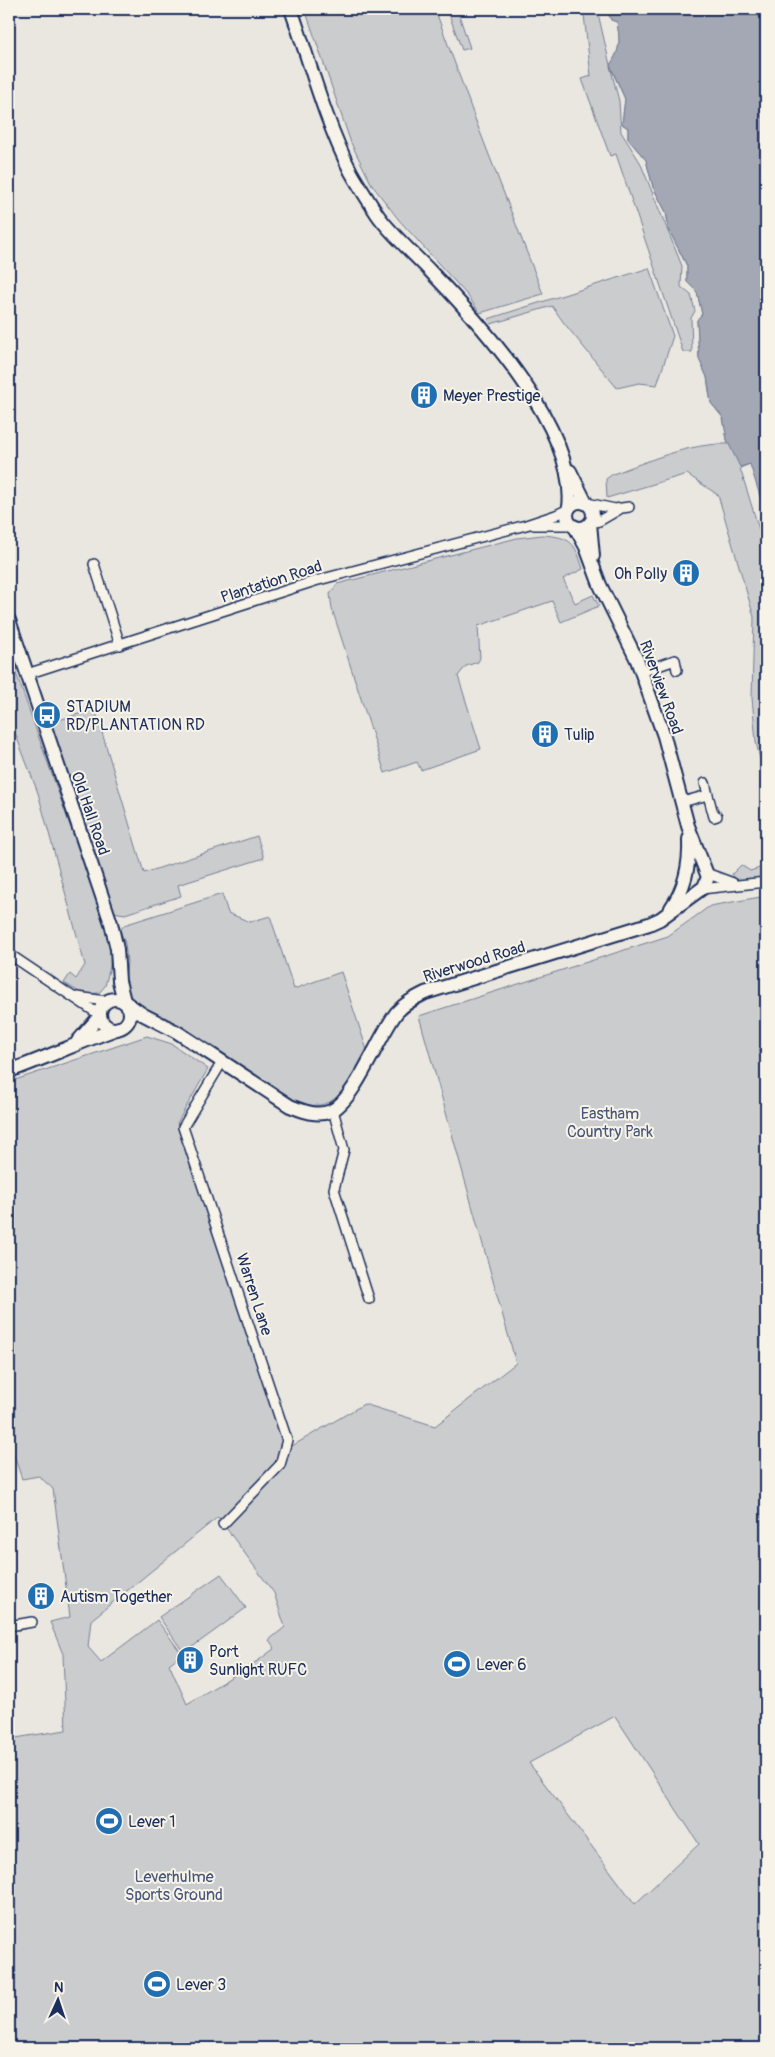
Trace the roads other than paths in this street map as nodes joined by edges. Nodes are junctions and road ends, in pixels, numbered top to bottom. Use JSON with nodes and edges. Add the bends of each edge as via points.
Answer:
{"nodes":[{"id":1,"x":291,"y":9,"type":"edge"},
{"id":2,"x":564,"y":460,"type":"junction"},
{"id":3,"x":586,"y":503,"type":"junction"},
{"id":4,"x":568,"y":508,"type":"junction"},
{"id":5,"x":590,"y":523,"type":"junction"},
{"id":6,"x":526,"y":525,"type":"junction"},
{"id":7,"x":573,"y":526,"type":"junction"},
{"id":8,"x":94,"y":564,"type":"dead end"},
{"id":9,"x":593,"y":564,"type":"junction"},
{"id":10,"x":9,"y":620,"type":"edge"},
{"id":11,"x":120,"y":645,"type":"junction"},
{"id":12,"x":677,"y":670,"type":"dead end"},
{"id":13,"x":641,"y":672,"type":"junction"},
{"id":14,"x":27,"y":674,"type":"junction"},
{"id":15,"x":705,"y":783,"type":"dead end"},
{"id":16,"x":708,"y":796,"type":"junction"},
{"id":17,"x":682,"y":802,"type":"junction"},
{"id":18,"x":717,"y":816,"type":"dead end"},
{"id":19,"x":688,"y":826,"type":"junction"},
{"id":20,"x":706,"y":873,"type":"junction"},
{"id":21,"x":686,"y":876,"type":"junction"},
{"id":22,"x":766,"y":882,"type":"edge"},
{"id":23,"x":740,"y":885,"type":"junction"},
{"id":24,"x":701,"y":889,"type":"junction"},
{"id":25,"x":665,"y":916,"type":"junction"},
{"id":26,"x":9,"y":954,"type":"edge"},
{"id":27,"x":118,"y":965,"type":"junction"},
{"id":28,"x":72,"y":996,"type":"junction"},
{"id":29,"x":106,"y":1001,"type":"junction"},
{"id":30,"x":124,"y":1002,"type":"junction"},
{"id":31,"x":100,"y":1016,"type":"junction"},
{"id":32,"x":161,"y":1024,"type":"junction"},
{"id":33,"x":120,"y":1028,"type":"junction"},
{"id":34,"x":70,"y":1048,"type":"junction"},
{"id":35,"x":222,"y":1062,"type":"junction"},
{"id":36,"x":9,"y":1072,"type":"edge"},
{"id":37,"x":333,"y":1110,"type":"junction"},
{"id":38,"x":369,"y":1299,"type":"dead end"},
{"id":39,"x":223,"y":1524,"type":"dead end"},
{"id":40,"x":32,"y":1622,"type":"dead end"},
{"id":41,"x":9,"y":1626,"type":"edge"}],
"edges":[{"from":1,"to":2,"type":"street","via":[[352,172],[379,216],[476,321],[522,380],[545,416]]},
{"from":2,"to":3,"type":"street"},
{"from":2,"to":4,"type":"street","via":[[570,490]]},
{"from":3,"to":4,"type":"street","via":[[578,502]]},
{"from":3,"to":5,"type":"street","via":[[592,510]]},
{"from":3,"to":5,"type":"street","via":[[625,508]]},
{"from":4,"to":6,"type":"street","name":"Plantation Road"},
{"from":4,"to":7,"type":"street","via":[[567,517]]},
{"from":5,"to":7,"type":"street","via":[[583,528]]},
{"from":5,"to":9,"type":"street","name":"Riverview Road"},
{"from":6,"to":7,"type":"street","name":"Plantation Road"},
{"from":6,"to":11,"type":"street","name":"Plantation Road","via":[[315,581]]},
{"from":7,"to":9,"type":"street","name":"Riverview Road","via":[[584,540]]},
{"from":8,"to":11,"type":"street"},
{"from":9,"to":13,"type":"street","name":"Riverview Road"},
{"from":10,"to":14,"type":"street","name":"Old Hall Road"},
{"from":11,"to":14,"type":"street","name":"Plantation Road"},
{"from":12,"to":13,"type":"street","via":[[675,660]]},
{"from":13,"to":17,"type":"street","name":"Riverview Road","via":[[664,736]]},
{"from":14,"to":27,"type":"street","name":"Old Hall Road","via":[[111,923]]},
{"from":15,"to":16,"type":"street"},
{"from":16,"to":17,"type":"street"},
{"from":16,"to":18,"type":"street","via":[[714,818]]},
{"from":17,"to":19,"type":"street","name":"Riverview Road"},
{"from":19,"to":20,"type":"street","name":"Riverview Road"},
{"from":19,"to":21,"type":"street","name":"Riverview Road"},
{"from":20,"to":21,"type":"street","via":[[697,867],[690,869]]},
{"from":20,"to":23,"type":"street"},
{"from":20,"to":24,"type":"street","via":[[706,884]]},
{"from":21,"to":24,"type":"street","via":[[690,888]]},
{"from":21,"to":25,"type":"street","via":[[680,894]]},
{"from":22,"to":23,"type":"street"},
{"from":23,"to":24,"type":"street"},
{"from":24,"to":25,"type":"street","name":"Riverwood Road"},
{"from":25,"to":37,"type":"street","name":"Riverwood Road","via":[[649,924],[425,992],[398,1011],[352,1091]]},
{"from":26,"to":28,"type":"street"},
{"from":27,"to":29,"type":"street","name":"Old Hall Road"},
{"from":27,"to":30,"type":"street","name":"Old Hall Road"},
{"from":28,"to":29,"type":"street"},
{"from":28,"to":31,"type":"street"},
{"from":29,"to":30,"type":"street","via":[[115,998]]},
{"from":29,"to":31,"type":"street"},
{"from":30,"to":32,"type":"street"},
{"from":30,"to":33,"type":"street","via":[[130,1016]]},
{"from":31,"to":33,"type":"street","via":[[105,1025]]},
{"from":31,"to":34,"type":"street"},
{"from":32,"to":33,"type":"street","via":[[144,1023]]},
{"from":32,"to":35,"type":"street"},
{"from":33,"to":34,"type":"street"},
{"from":34,"to":36,"type":"street"},
{"from":35,"to":37,"type":"street","via":[[290,1106],[309,1113]]},
{"from":35,"to":39,"type":"street","name":"Warren Lane","via":[[184,1127],[287,1440],[280,1465]]},
{"from":37,"to":38,"type":"street","via":[[344,1150],[334,1189]]},
{"from":40,"to":41,"type":"street"}]}
